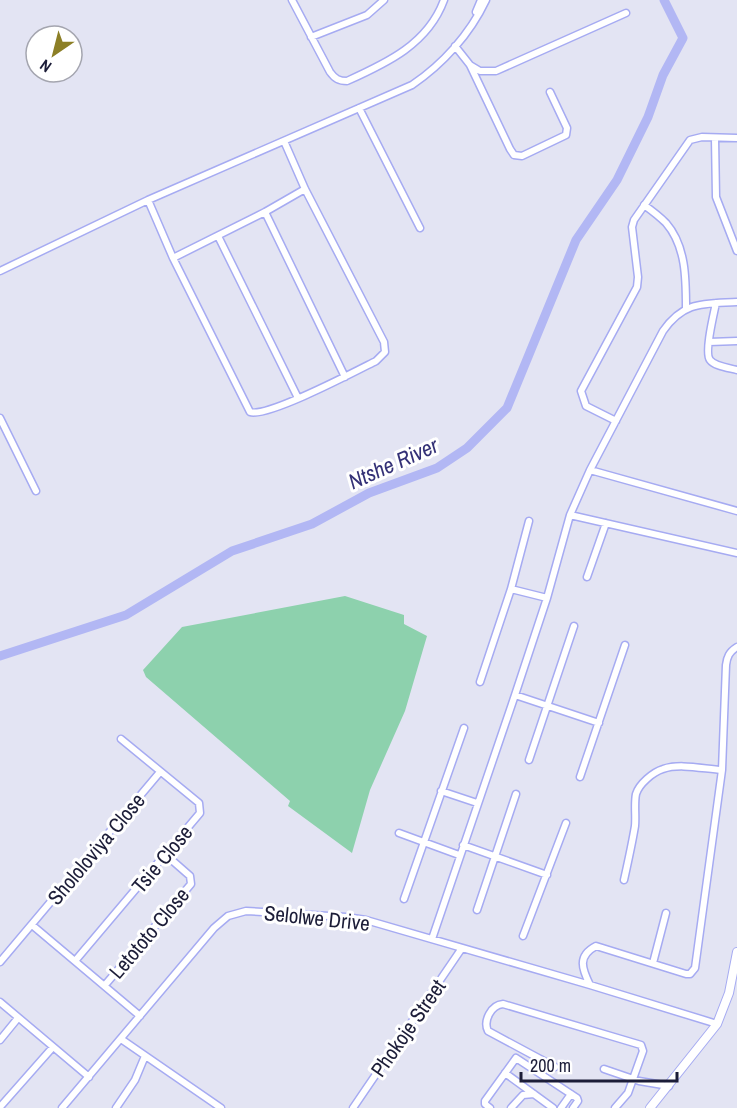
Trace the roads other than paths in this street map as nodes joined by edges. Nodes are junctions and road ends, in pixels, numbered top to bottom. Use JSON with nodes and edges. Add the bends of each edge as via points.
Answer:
{"nodes":[{"id":1,"x":292,"y":0,"type":"edge"},
{"id":2,"x":384,"y":0,"type":"edge"},
{"id":3,"x":444,"y":0,"type":"edge"},
{"id":4,"x":482,"y":0,"type":"edge"},
{"id":5,"x":486,"y":0,"type":"edge"},
{"id":6,"x":626,"y":14,"type":"dead end"},
{"id":7,"x":465,"y":34,"type":"junction"},
{"id":8,"x":312,"y":37,"type":"junction"},
{"id":9,"x":455,"y":46,"type":"junction"},
{"id":10,"x":470,"y":65,"type":"junction"},
{"id":11,"x":550,"y":92,"type":"dead end"},
{"id":12,"x":359,"y":108,"type":"junction"},
{"id":13,"x":715,"y":138,"type":"junction"},
{"id":14,"x":737,"y":138,"type":"edge"},
{"id":15,"x":284,"y":141,"type":"junction"},
{"id":16,"x":305,"y":189,"type":"junction"},
{"id":17,"x":148,"y":200,"type":"junction"},
{"id":18,"x":644,"y":205,"type":"junction"},
{"id":19,"x":266,"y":212,"type":"junction"},
{"id":20,"x":420,"y":228,"type":"dead end"},
{"id":21,"x":218,"y":236,"type":"junction"},
{"id":22,"x":737,"y":251,"type":"edge"},
{"id":23,"x":173,"y":258,"type":"junction"},
{"id":24,"x":0,"y":271,"type":"edge"},
{"id":25,"x":737,"y":302,"type":"edge"},
{"id":26,"x":716,"y":303,"type":"junction"},
{"id":27,"x":686,"y":308,"type":"junction"},
{"id":28,"x":737,"y":341,"type":"edge"},
{"id":29,"x":709,"y":342,"type":"junction"},
{"id":30,"x":737,"y":370,"type":"edge"},
{"id":31,"x":345,"y":377,"type":"junction"},
{"id":32,"x":298,"y":399,"type":"junction"},
{"id":33,"x":0,"y":418,"type":"edge"},
{"id":34,"x":616,"y":421,"type":"junction"},
{"id":35,"x":590,"y":470,"type":"junction"},
{"id":36,"x":36,"y":491,"type":"dead end"},
{"id":37,"x":737,"y":511,"type":"edge"},
{"id":38,"x":570,"y":515,"type":"junction"},
{"id":39,"x":529,"y":521,"type":"dead end"},
{"id":40,"x":606,"y":523,"type":"junction"},
{"id":41,"x":737,"y":553,"type":"edge"},
{"id":42,"x":587,"y":577,"type":"dead end"},
{"id":43,"x":512,"y":589,"type":"junction"},
{"id":44,"x":547,"y":598,"type":"junction"},
{"id":45,"x":574,"y":626,"type":"dead end"},
{"id":46,"x":625,"y":645,"type":"dead end"},
{"id":47,"x":737,"y":647,"type":"edge"},
{"id":48,"x":480,"y":682,"type":"dead end"},
{"id":49,"x":515,"y":695,"type":"junction"},
{"id":50,"x":548,"y":706,"type":"junction"},
{"id":51,"x":599,"y":723,"type":"junction"},
{"id":52,"x":464,"y":728,"type":"dead end"},
{"id":53,"x":121,"y":739,"type":"dead end"},
{"id":54,"x":529,"y":760,"type":"dead end"},
{"id":55,"x":722,"y":770,"type":"junction"},
{"id":56,"x":160,"y":772,"type":"junction"},
{"id":57,"x":580,"y":777,"type":"dead end"},
{"id":58,"x":441,"y":791,"type":"junction"},
{"id":59,"x":516,"y":794,"type":"dead end"},
{"id":60,"x":477,"y":803,"type":"junction"},
{"id":61,"x":566,"y":823,"type":"dead end"},
{"id":62,"x":399,"y":833,"type":"dead end"},
{"id":63,"x":425,"y":842,"type":"junction"},
{"id":64,"x":463,"y":844,"type":"junction"},
{"id":65,"x":166,"y":855,"type":"junction"},
{"id":66,"x":459,"y":855,"type":"junction"},
{"id":67,"x":495,"y":856,"type":"junction"},
{"id":68,"x":547,"y":875,"type":"junction"},
{"id":69,"x":624,"y":880,"type":"dead end"},
{"id":70,"x":404,"y":899,"type":"dead end"},
{"id":71,"x":477,"y":910,"type":"dead end"},
{"id":72,"x":666,"y":913,"type":"dead end"},
{"id":73,"x":32,"y":925,"type":"junction"},
{"id":74,"x":523,"y":936,"type":"dead end"},
{"id":75,"x":432,"y":939,"type":"junction"},
{"id":76,"x":462,"y":948,"type":"junction"},
{"id":77,"x":737,"y":952,"type":"edge"},
{"id":78,"x":75,"y":961,"type":"junction"},
{"id":79,"x":0,"y":962,"type":"edge"},
{"id":80,"x":653,"y":963,"type":"junction"},
{"id":81,"x":105,"y":985,"type":"junction"},
{"id":82,"x":590,"y":985,"type":"junction"},
{"id":83,"x":0,"y":1002,"type":"edge"},
{"id":84,"x":140,"y":1016,"type":"junction"},
{"id":85,"x":18,"y":1018,"type":"junction"},
{"id":86,"x":717,"y":1024,"type":"junction"},
{"id":87,"x":121,"y":1039,"type":"junction"},
{"id":88,"x":0,"y":1040,"type":"edge"},
{"id":89,"x":53,"y":1047,"type":"junction"},
{"id":90,"x":145,"y":1056,"type":"junction"},
{"id":91,"x":555,"y":1067,"type":"dead end"},
{"id":92,"x":604,"y":1069,"type":"dead end"},
{"id":93,"x":505,"y":1073,"type":"junction"},
{"id":94,"x":89,"y":1077,"type":"junction"},
{"id":95,"x":633,"y":1078,"type":"junction"},
{"id":96,"x":669,"y":1086,"type":"junction"},
{"id":97,"x":536,"y":1094,"type":"junction"},
{"id":98,"x":571,"y":1094,"type":"junction"},
{"id":99,"x":0,"y":1107,"type":"edge"},
{"id":100,"x":62,"y":1108,"type":"edge"},
{"id":101,"x":116,"y":1108,"type":"edge"},
{"id":102,"x":221,"y":1108,"type":"edge"},
{"id":103,"x":353,"y":1108,"type":"edge"},
{"id":104,"x":490,"y":1108,"type":"edge"},
{"id":105,"x":511,"y":1108,"type":"edge"},
{"id":106,"x":554,"y":1108,"type":"edge"},
{"id":107,"x":561,"y":1108,"type":"edge"},
{"id":108,"x":573,"y":1108,"type":"edge"},
{"id":109,"x":615,"y":1108,"type":"edge"},
{"id":110,"x":650,"y":1108,"type":"edge"}],
"edges":[{"from":1,"to":8,"type":"street"},
{"from":2,"to":8,"type":"street","via":[[367,15]]},
{"from":3,"to":8,"type":"street","via":[[435,20],[406,50],[386,64],[347,81],[337,80],[330,72]]},
{"from":4,"to":7,"type":"street"},
{"from":5,"to":7,"type":"street"},
{"from":6,"to":10,"type":"street","via":[[496,71]]},
{"from":7,"to":9,"type":"street"},
{"from":9,"to":10,"type":"street"},
{"from":9,"to":12,"type":"street","via":[[412,85]]},
{"from":10,"to":11,"type":"street","via":[[511,152],[518,156],[566,135],[567,128]]},
{"from":12,"to":15,"type":"street"},
{"from":12,"to":20,"type":"street"},
{"from":13,"to":14,"type":"street"},
{"from":13,"to":18,"type":"street","via":[[690,141]]},
{"from":13,"to":22,"type":"street","via":[[716,197]]},
{"from":15,"to":16,"type":"street"},
{"from":15,"to":17,"type":"street"},
{"from":16,"to":19,"type":"street"},
{"from":16,"to":31,"type":"street","via":[[384,342],[381,357]]},
{"from":17,"to":23,"type":"street"},
{"from":17,"to":24,"type":"street"},
{"from":18,"to":27,"type":"street","via":[[665,222],[676,240],[686,277]]},
{"from":18,"to":34,"type":"street","via":[[632,227],[637,287],[582,391],[586,406]]},
{"from":19,"to":21,"type":"street"},
{"from":19,"to":31,"type":"street"},
{"from":21,"to":23,"type":"street"},
{"from":21,"to":32,"type":"street"},
{"from":23,"to":32,"type":"street","via":[[250,412],[257,414]]},
{"from":25,"to":26,"type":"street"},
{"from":26,"to":27,"type":"street"},
{"from":26,"to":29,"type":"street"},
{"from":27,"to":34,"type":"street","via":[[663,332]]},
{"from":28,"to":29,"type":"street"},
{"from":29,"to":30,"type":"street","via":[[710,361]]},
{"from":31,"to":32,"type":"street"},
{"from":33,"to":36,"type":"street"},
{"from":34,"to":35,"type":"street"},
{"from":35,"to":37,"type":"street"},
{"from":35,"to":38,"type":"street"},
{"from":38,"to":40,"type":"street"},
{"from":38,"to":44,"type":"street"},
{"from":39,"to":43,"type":"street"},
{"from":40,"to":41,"type":"street"},
{"from":40,"to":42,"type":"street"},
{"from":43,"to":44,"type":"street"},
{"from":43,"to":48,"type":"street"},
{"from":44,"to":49,"type":"street"},
{"from":45,"to":50,"type":"street"},
{"from":46,"to":51,"type":"street"},
{"from":47,"to":55,"type":"street","via":[[727,657],[726,665]]},
{"from":49,"to":50,"type":"street"},
{"from":49,"to":60,"type":"street"},
{"from":50,"to":51,"type":"street"},
{"from":50,"to":54,"type":"street"},
{"from":51,"to":57,"type":"street"},
{"from":52,"to":58,"type":"street"},
{"from":53,"to":56,"type":"street","name":"Tsie Close"},
{"from":55,"to":69,"type":"street","via":[[663,769],[638,789]]},
{"from":55,"to":80,"type":"street","via":[[695,968],[690,974]]},
{"from":56,"to":65,"type":"street","name":"Tsie Close","via":[[201,808]]},
{"from":56,"to":73,"type":"street","name":"Shololoviya Close"},
{"from":58,"to":60,"type":"street"},
{"from":58,"to":63,"type":"street"},
{"from":59,"to":67,"type":"street"},
{"from":60,"to":64,"type":"street"},
{"from":61,"to":68,"type":"street"},
{"from":62,"to":63,"type":"street"},
{"from":63,"to":66,"type":"street"},
{"from":63,"to":70,"type":"street"},
{"from":64,"to":66,"type":"street"},
{"from":64,"to":67,"type":"street"},
{"from":65,"to":78,"type":"street","name":"Tsie Close"},
{"from":65,"to":81,"type":"street","name":"Letototo Close","via":[[190,876],[191,884]]},
{"from":66,"to":75,"type":"street"},
{"from":67,"to":68,"type":"street"},
{"from":67,"to":71,"type":"street"},
{"from":68,"to":74,"type":"street"},
{"from":72,"to":80,"type":"street"},
{"from":73,"to":78,"type":"street"},
{"from":73,"to":79,"type":"street","name":"Shololoviya Close"},
{"from":75,"to":76,"type":"street","name":"Selolwe Drive"},
{"from":75,"to":84,"type":"street","name":"Selolwe Drive","via":[[356,918],[236,913],[214,928]]},
{"from":76,"to":82,"type":"street","name":"Selolwe Drive"},
{"from":76,"to":103,"type":"street","name":"Phokoje Street"},
{"from":77,"to":86,"type":"street","via":[[729,993]]},
{"from":78,"to":81,"type":"street"},
{"from":80,"to":82,"type":"street","via":[[596,946],[582,964]]},
{"from":81,"to":84,"type":"street"},
{"from":82,"to":86,"type":"street","name":"Selolwe Drive"},
{"from":83,"to":85,"type":"street"},
{"from":84,"to":87,"type":"street","name":"Selolwe Drive"},
{"from":85,"to":88,"type":"street"},
{"from":85,"to":89,"type":"street"},
{"from":86,"to":96,"type":"street"},
{"from":87,"to":90,"type":"street"},
{"from":87,"to":94,"type":"street","name":"Selolwe Drive"},
{"from":89,"to":94,"type":"street"},
{"from":89,"to":99,"type":"street"},
{"from":90,"to":101,"type":"street"},
{"from":90,"to":102,"type":"street"},
{"from":91,"to":95,"type":"street","via":[[488,1031],[486,1024],[492,1008],[503,1004],[636,1042],[644,1051]]},
{"from":92,"to":95,"type":"street"},
{"from":93,"to":97,"type":"street"},
{"from":93,"to":98,"type":"street","via":[[518,1059]]},
{"from":93,"to":104,"type":"street","via":[[485,1101]]},
{"from":94,"to":100,"type":"street","name":"Selolwe Drive"},
{"from":95,"to":96,"type":"street"},
{"from":95,"to":109,"type":"street","via":[[628,1093]]},
{"from":96,"to":110,"type":"street"},
{"from":97,"to":105,"type":"street","via":[[523,1095]]},
{"from":97,"to":106,"type":"street"},
{"from":98,"to":107,"type":"street"},
{"from":98,"to":108,"type":"street","via":[[578,1100]]}]}
